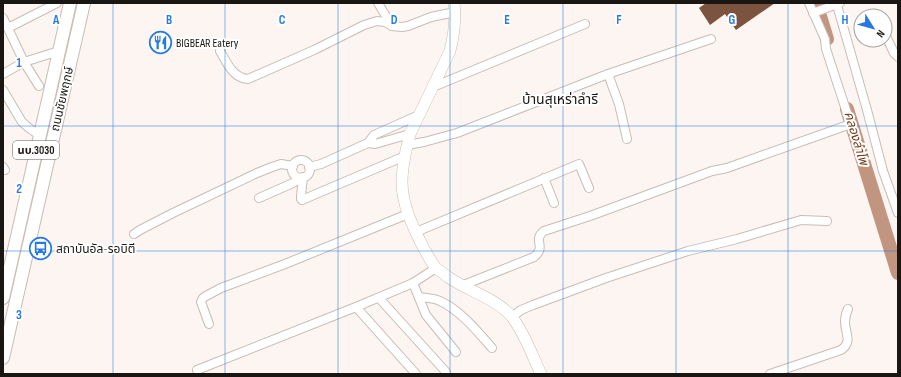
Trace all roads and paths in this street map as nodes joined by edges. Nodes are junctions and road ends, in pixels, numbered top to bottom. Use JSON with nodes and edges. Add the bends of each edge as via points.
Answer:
{"nodes":[{"id":1,"x":57,"y":3,"type":"edge"},
{"id":2,"x":70,"y":3,"type":"edge"},
{"id":3,"x":84,"y":3,"type":"edge"},
{"id":4,"x":378,"y":3,"type":"edge"},
{"id":5,"x":809,"y":3,"type":"edge"},
{"id":6,"x":837,"y":5,"type":"edge"},
{"id":7,"x":455,"y":7,"type":"edge"},
{"id":8,"x":814,"y":13,"type":"junction"},
{"id":9,"x":3,"y":18,"type":"edge"},
{"id":10,"x":585,"y":24,"type":"dead end"},
{"id":11,"x":392,"y":26,"type":"junction"},
{"id":12,"x":8,"y":28,"type":"junction"},
{"id":13,"x":711,"y":39,"type":"dead end"},
{"id":14,"x":892,"y":48,"type":"edge"},
{"id":15,"x":59,"y":51,"type":"junction"},
{"id":16,"x":220,"y":51,"type":"dead end"},
{"id":17,"x":898,"y":57,"type":"edge"},
{"id":18,"x":24,"y":62,"type":"junction"},
{"id":19,"x":3,"y":74,"type":"edge"},
{"id":20,"x":608,"y":74,"type":"junction"},
{"id":21,"x":39,"y":86,"type":"dead end"},
{"id":22,"x":433,"y":88,"type":"junction"},
{"id":23,"x":3,"y":90,"type":"edge"},
{"id":24,"x":419,"y":115,"type":"junction"},
{"id":25,"x":410,"y":134,"type":"junction"},
{"id":26,"x":39,"y":135,"type":"junction"},
{"id":27,"x":627,"y":139,"type":"dead end"},
{"id":28,"x":368,"y":143,"type":"junction"},
{"id":29,"x":406,"y":151,"type":"junction"},
{"id":30,"x":293,"y":166,"type":"junction"},
{"id":31,"x":309,"y":167,"type":"junction"},
{"id":32,"x":302,"y":178,"type":"junction"},
{"id":33,"x":544,"y":178,"type":"junction"},
{"id":34,"x":589,"y":188,"type":"dead end"},
{"id":35,"x":259,"y":198,"type":"dead end"},
{"id":36,"x":554,"y":203,"type":"dead end"},
{"id":37,"x":408,"y":214,"type":"junction"},
{"id":38,"x":898,"y":214,"type":"edge"},
{"id":39,"x":827,"y":221,"type":"dead end"},
{"id":40,"x":416,"y":232,"type":"junction"},
{"id":41,"x":134,"y":234,"type":"dead end"},
{"id":42,"x":436,"y":268,"type":"junction"},
{"id":43,"x":413,"y":283,"type":"junction"},
{"id":44,"x":462,"y":286,"type":"junction"},
{"id":45,"x":419,"y":297,"type":"junction"},
{"id":46,"x":3,"y":298,"type":"edge"},
{"id":47,"x":379,"y":298,"type":"junction"},
{"id":48,"x":356,"y":308,"type":"junction"},
{"id":49,"x":848,"y":309,"type":"dead end"},
{"id":50,"x":512,"y":317,"type":"junction"},
{"id":51,"x":209,"y":324,"type":"dead end"},
{"id":52,"x":7,"y":340,"type":"junction"},
{"id":53,"x":492,"y":348,"type":"dead end"},
{"id":54,"x":456,"y":352,"type":"dead end"},
{"id":55,"x":3,"y":358,"type":"edge"},
{"id":56,"x":3,"y":368,"type":"edge"},
{"id":57,"x":197,"y":370,"type":"dead end"},
{"id":58,"x":446,"y":372,"type":"dead end"},
{"id":59,"x":416,"y":374,"type":"edge"},
{"id":60,"x":541,"y":374,"type":"edge"},
{"id":61,"x":770,"y":374,"type":"edge"}],
"edges":[{"from":1,"to":12,"type":"street"},
{"from":2,"to":15,"type":"main road","name":"ถนนชัยพฤกษ์","number":"นบ.3030"},
{"from":3,"to":52,"type":"main road","name":"ถนนชัยพฤกษ์","number":"นบ.3030"},
{"from":4,"to":11,"type":"street"},
{"from":5,"to":8,"type":"street"},
{"from":6,"to":8,"type":"street"},
{"from":6,"to":38,"type":"street","via":[[883,171]]},
{"from":7,"to":11,"type":"street","via":[[408,26]]},
{"from":7,"to":22,"type":"street","via":[[450,51]]},
{"from":8,"to":44,"type":"street","via":[[825,39],[850,124],[544,231],[538,238],[540,249],[534,257]]},
{"from":9,"to":12,"type":"street"},
{"from":10,"to":22,"type":"street"},
{"from":11,"to":16,"type":"street","via":[[377,20],[248,79],[236,75]]},
{"from":12,"to":18,"type":"street"},
{"from":13,"to":20,"type":"street"},
{"from":14,"to":17,"type":"street"},
{"from":15,"to":18,"type":"street"},
{"from":15,"to":26,"type":"main road","name":"ถนนชัยพฤกษ์","number":"นบ.3030"},
{"from":18,"to":19,"type":"street"},
{"from":18,"to":21,"type":"street"},
{"from":20,"to":27,"type":"street","via":[[619,104]]},
{"from":20,"to":29,"type":"street"},
{"from":22,"to":24,"type":"street"},
{"from":23,"to":26,"type":"street","via":[[22,122]]},
{"from":24,"to":25,"type":"street"},
{"from":24,"to":28,"type":"street","via":[[374,135]]},
{"from":25,"to":28,"type":"street","via":[[375,144]]},
{"from":25,"to":29,"type":"street"},
{"from":26,"to":46,"type":"main road","name":"ถนนชัยพฤกษ์","number":"นบ.3030"},
{"from":28,"to":31,"type":"street"},
{"from":29,"to":32,"type":"street","via":[[302,200]]},
{"from":29,"to":37,"type":"street","via":[[402,183]]},
{"from":30,"to":31,"type":"street","via":[[296,161],[301,160]]},
{"from":30,"to":32,"type":"street","via":[[294,175]]},
{"from":30,"to":41,"type":"street","via":[[272,166]]},
{"from":31,"to":32,"type":"street","via":[[308,173]]},
{"from":32,"to":35,"type":"street"},
{"from":33,"to":34,"type":"street","via":[[579,164]]},
{"from":33,"to":36,"type":"street"},
{"from":33,"to":40,"type":"street"},
{"from":37,"to":40,"type":"street"},
{"from":37,"to":51,"type":"street","via":[[221,288],[202,298],[201,302]]},
{"from":39,"to":50,"type":"street","via":[[801,220],[744,238],[688,251],[533,305]]},
{"from":40,"to":42,"type":"street"},
{"from":42,"to":43,"type":"street"},
{"from":42,"to":44,"type":"street"},
{"from":43,"to":45,"type":"street"},
{"from":43,"to":47,"type":"street"},
{"from":44,"to":50,"type":"street","via":[[495,302]]},
{"from":45,"to":53,"type":"street","via":[[442,302],[474,327]]},
{"from":45,"to":54,"type":"street","via":[[426,315]]},
{"from":47,"to":48,"type":"street"},
{"from":47,"to":58,"type":"street"},
{"from":48,"to":57,"type":"street"},
{"from":48,"to":59,"type":"street"},
{"from":49,"to":61,"type":"street","via":[[845,316],[845,347]]},
{"from":50,"to":60,"type":"street","via":[[522,332]]},
{"from":52,"to":55,"type":"main road","name":"ถนนชัยพฤกษ์","number":"นบ.3030"},
{"from":52,"to":56,"type":"main road"}]}
